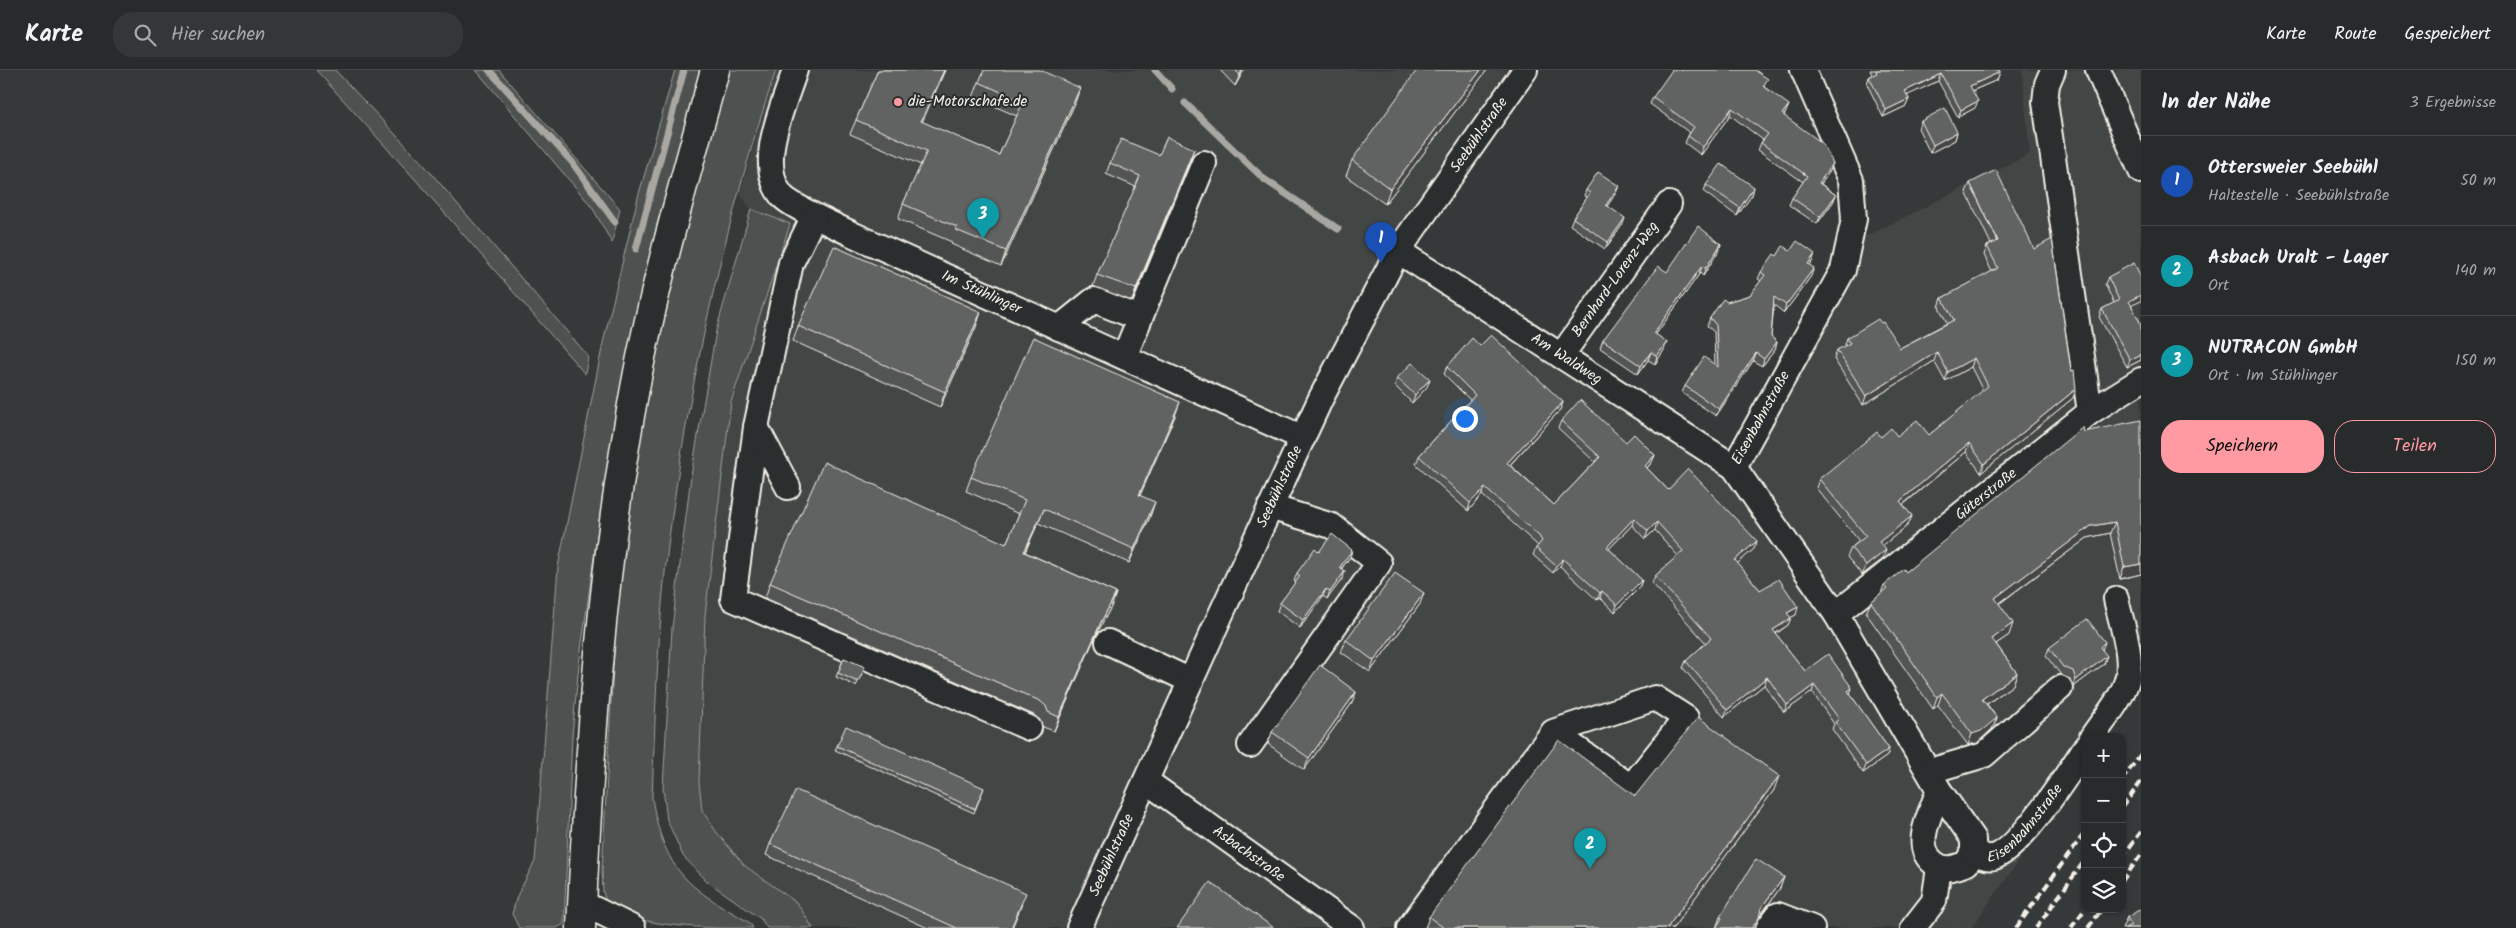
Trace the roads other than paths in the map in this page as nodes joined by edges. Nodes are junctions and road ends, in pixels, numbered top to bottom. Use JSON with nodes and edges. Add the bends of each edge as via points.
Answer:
{"nodes":[{"id":1,"x":715,"y":70,"type":"edge"},
{"id":2,"x":795,"y":70,"type":"edge"},
{"id":3,"x":1525,"y":70,"type":"edge"},
{"id":4,"x":1803,"y":70,"type":"edge"},
{"id":5,"x":2053,"y":70,"type":"edge"},
{"id":6,"x":2098,"y":70,"type":"edge"},
{"id":7,"x":1204,"y":163,"type":"dead end"},
{"id":8,"x":2141,"y":171,"type":"edge"},
{"id":9,"x":1669,"y":204,"type":"dead end"},
{"id":10,"x":814,"y":216,"type":"junction"},
{"id":11,"x":1398,"y":251,"type":"junction"},
{"id":12,"x":1139,"y":318,"type":"junction"},
{"id":13,"x":1059,"y":328,"type":"junction"},
{"id":14,"x":1561,"y":356,"type":"junction"},
{"id":15,"x":1124,"y":357,"type":"junction"},
{"id":16,"x":2141,"y":380,"type":"edge"},
{"id":17,"x":2090,"y":412,"type":"junction"},
{"id":18,"x":756,"y":426,"type":"junction"},
{"id":19,"x":1303,"y":438,"type":"junction"},
{"id":20,"x":1734,"y":468,"type":"junction"},
{"id":21,"x":788,"y":487,"type":"dead end"},
{"id":22,"x":1270,"y":507,"type":"junction"},
{"id":23,"x":2116,"y":599,"type":"dead end"},
{"id":24,"x":1836,"y":614,"type":"junction"},
{"id":25,"x":1108,"y":642,"type":"dead end"},
{"id":26,"x":1191,"y":681,"type":"junction"},
{"id":27,"x":2060,"y":688,"type":"dead end"},
{"id":28,"x":1029,"y":728,"type":"dead end"},
{"id":29,"x":1553,"y":732,"type":"junction"},
{"id":30,"x":2095,"y":733,"type":"edge"},
{"id":31,"x":1250,"y":745,"type":"dead end"},
{"id":32,"x":2081,"y":754,"type":"edge"},
{"id":33,"x":1935,"y":780,"type":"junction"},
{"id":34,"x":1146,"y":781,"type":"junction"},
{"id":35,"x":1973,"y":852,"type":"junction"},
{"id":36,"x":1939,"y":868,"type":"junction"},
{"id":37,"x":582,"y":916,"type":"edge"},
{"id":38,"x":633,"y":928,"type":"edge"},
{"id":39,"x":1079,"y":928,"type":"edge"},
{"id":40,"x":1352,"y":928,"type":"edge"},
{"id":41,"x":1409,"y":928,"type":"edge"},
{"id":42,"x":1768,"y":928,"type":"edge"},
{"id":43,"x":1812,"y":928,"type":"edge"},
{"id":44,"x":1913,"y":928,"type":"edge"}],
"edges":[{"from":1,"to":37,"type":"main road","via":[[669,235],[634,398],[609,563],[591,740]]},
{"from":2,"to":10,"type":"street","name":"Im Stühlinger","via":[[772,144],[770,170],[782,196]]},
{"from":3,"to":11,"type":"street","name":"Seebühlstraße"},
{"from":4,"to":20,"type":"street","name":"Eisenbahnstraße","via":[[1851,180],[1854,219],[1843,270]]},
{"from":5,"to":17,"type":"street","via":[[2046,84],[2045,102]]},
{"from":6,"to":8,"type":"street"},
{"from":7,"to":12,"type":"street"},
{"from":9,"to":14,"type":"street","name":"Bernhard-Lorenz-Weg"},
{"from":10,"to":13,"type":"street","name":"Im Stühlinger"},
{"from":10,"to":18,"type":"street","via":[[791,263]]},
{"from":11,"to":14,"type":"street","name":"Am Waldweg"},
{"from":11,"to":19,"type":"street","name":"Seebühlstraße"},
{"from":12,"to":13,"type":"street","via":[[1094,300]]},
{"from":12,"to":15,"type":"street"},
{"from":13,"to":15,"type":"street","name":"Im Stühlinger"},
{"from":14,"to":20,"type":"street","name":"Am Waldweg"},
{"from":15,"to":19,"type":"street","name":"Im Stühlinger"},
{"from":16,"to":17,"type":"street","name":"Güterstraße"},
{"from":17,"to":24,"type":"street","name":"Güterstraße"},
{"from":18,"to":21,"type":"street"},
{"from":18,"to":28,"type":"street","via":[[733,599]]},
{"from":19,"to":22,"type":"street","name":"Seebühlstraße"},
{"from":20,"to":24,"type":"street","name":"Eisenbahnstraße"},
{"from":22,"to":26,"type":"street","name":"Seebühlstraße"},
{"from":22,"to":31,"type":"street","via":[[1332,526],[1379,563]]},
{"from":23,"to":30,"type":"street","via":[[2128,678]]},
{"from":24,"to":33,"type":"street","name":"Eisenbahnstraße"},
{"from":25,"to":26,"type":"street"},
{"from":26,"to":34,"type":"street","name":"Seebühlstraße"},
{"from":27,"to":33,"type":"street","via":[[1984,755]]},
{"from":29,"to":29,"type":"street","via":[[1655,698],[1686,718],[1631,787]]},
{"from":29,"to":41,"type":"street"},
{"from":32,"to":35,"type":"street","name":"Eisenbahnstraße","via":[[2060,786],[2005,851],[1986,858]]},
{"from":33,"to":35,"type":"street","name":"Eisenbahnstraße","via":[[1974,839]]},
{"from":33,"to":36,"type":"street","via":[[1923,836],[1929,860]]},
{"from":34,"to":39,"type":"street","name":"Seebühlstraße"},
{"from":34,"to":40,"type":"street","name":"Asbachstraße"},
{"from":35,"to":36,"type":"street","name":"Eisenbahnstraße","via":[[1967,863],[1954,868]]},
{"from":36,"to":44,"type":"street","via":[[1934,901]]},
{"from":37,"to":38,"type":"street"},
{"from":42,"to":43,"type":"street","via":[[1778,915]]}]}
